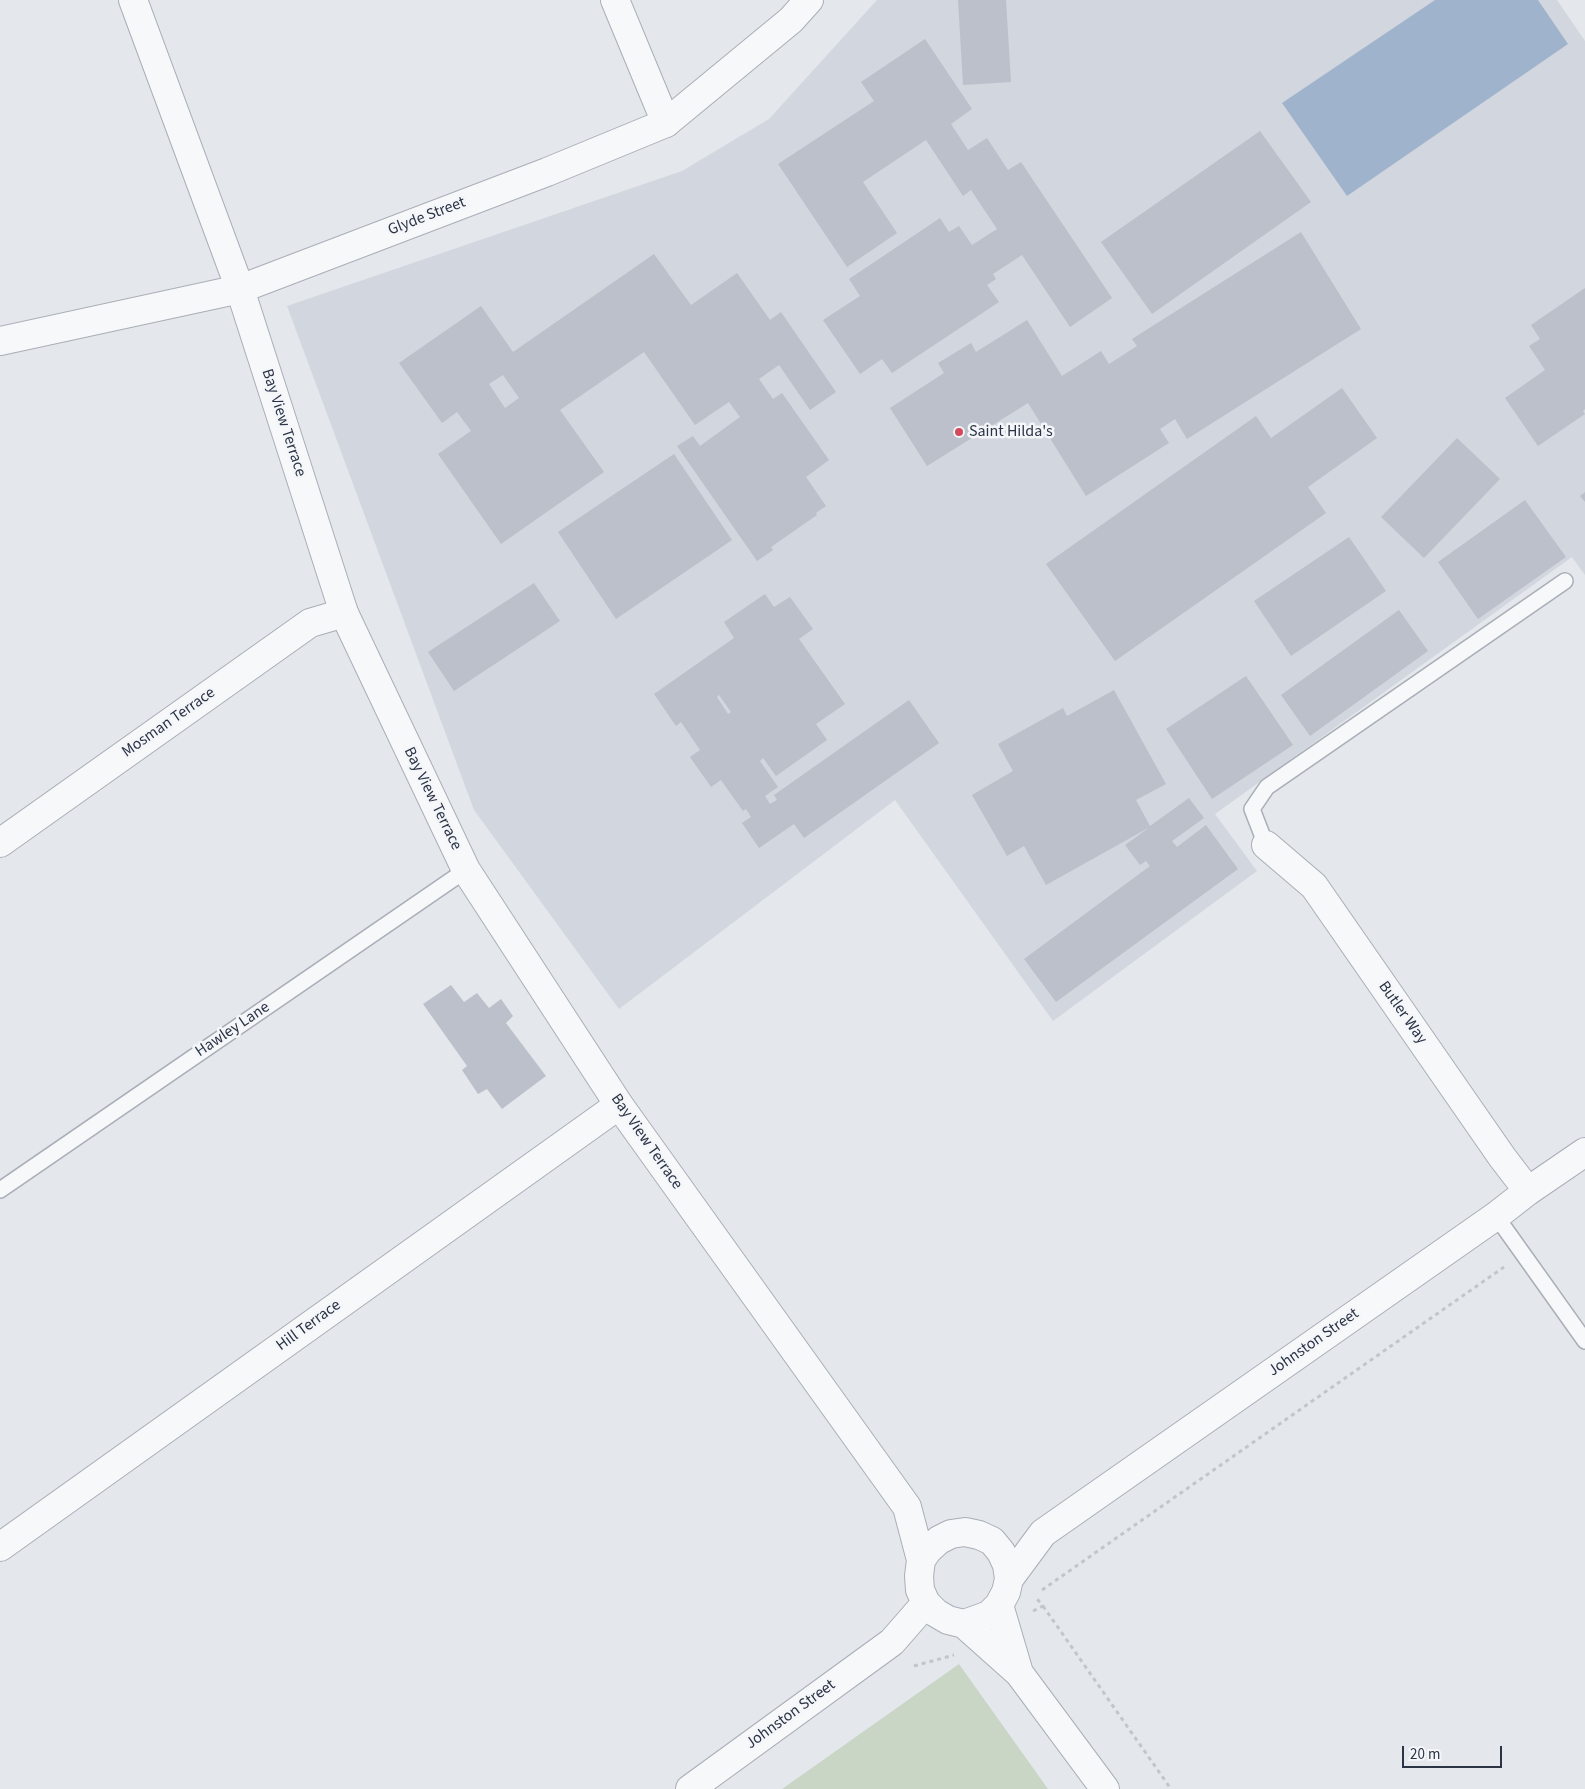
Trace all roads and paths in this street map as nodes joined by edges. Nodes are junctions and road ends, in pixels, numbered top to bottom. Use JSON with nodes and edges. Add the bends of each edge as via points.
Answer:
{"nodes":[{"id":1,"x":133,"y":0,"type":"edge"},
{"id":2,"x":615,"y":0,"type":"edge"},
{"id":3,"x":809,"y":0,"type":"edge"},
{"id":4,"x":666,"y":123,"type":"junction"},
{"id":5,"x":240,"y":289,"type":"junction"},
{"id":6,"x":0,"y":341,"type":"edge"},
{"id":7,"x":1565,"y":581,"type":"dead end"},
{"id":8,"x":344,"y":613,"type":"junction"},
{"id":9,"x":0,"y":843,"type":"edge"},
{"id":10,"x":1266,"y":844,"type":"joint"},
{"id":11,"x":466,"y":870,"type":"junction"},
{"id":12,"x":619,"y":1105,"type":"junction"},
{"id":13,"x":1585,"y":1152,"type":"edge"},
{"id":14,"x":0,"y":1190,"type":"edge"},
{"id":15,"x":1528,"y":1191,"type":"junction"},
{"id":16,"x":1496,"y":1216,"type":"junction"},
{"id":17,"x":1523,"y":1254,"type":"junction"},
{"id":18,"x":1585,"y":1340,"type":"edge"},
{"id":19,"x":908,"y":1507,"type":"junction"},
{"id":20,"x":958,"y":1533,"type":"junction"},
{"id":21,"x":1043,"y":1533,"type":"junction"},
{"id":22,"x":995,"y":1545,"type":"junction"},
{"id":23,"x":0,"y":1547,"type":"edge"},
{"id":24,"x":921,"y":1560,"type":"junction"},
{"id":25,"x":1009,"y":1579,"type":"junction"},
{"id":26,"x":926,"y":1603,"type":"junction"},
{"id":27,"x":999,"y":1605,"type":"junction"},
{"id":28,"x":1043,"y":1606,"type":"junction"},
{"id":29,"x":956,"y":1622,"type":"junction"},
{"id":30,"x":999,"y":1641,"type":"junction"},
{"id":31,"x":892,"y":1642,"type":"junction"},
{"id":32,"x":910,"y":1668,"type":"dead end"},
{"id":33,"x":690,"y":1789,"type":"edge"},
{"id":34,"x":1105,"y":1789,"type":"edge"},
{"id":35,"x":1171,"y":1789,"type":"edge"}],
"edges":[{"from":1,"to":5,"type":"street","name":"Bay View Terrace"},
{"from":2,"to":4,"type":"street"},
{"from":3,"to":4,"type":"street","name":"Glyde Street","via":[[791,20]]},
{"from":4,"to":5,"type":"street","name":"Glyde Street"},
{"from":5,"to":6,"type":"street","name":"Glyde Street"},
{"from":5,"to":8,"type":"street","name":"Bay View Terrace"},
{"from":7,"to":10,"type":"lane","via":[[1267,787],[1252,809]]},
{"from":8,"to":9,"type":"street","name":"Mosman Terrace","via":[[310,623]]},
{"from":8,"to":11,"type":"street","name":"Bay View Terrace"},
{"from":10,"to":15,"type":"street","name":"Butler Way","via":[[1314,886]]},
{"from":11,"to":12,"type":"street","name":"Bay View Terrace"},
{"from":11,"to":14,"type":"lane","name":"Hawley Lane"},
{"from":12,"to":19,"type":"street","name":"Bay View Terrace"},
{"from":12,"to":23,"type":"street","name":"Hill Terrace"},
{"from":13,"to":15,"type":"street","name":"Johnston Street"},
{"from":15,"to":16,"type":"street","name":"Johnston Street"},
{"from":16,"to":17,"type":"lane"},
{"from":16,"to":21,"type":"street","name":"Johnston Street"},
{"from":17,"to":18,"type":"lane"},
{"from":17,"to":28,"type":"path","via":[[1034,1594]]},
{"from":19,"to":20,"type":"street","name":"Bay View Terrace"},
{"from":19,"to":24,"type":"street","name":"Bay View Terrace"},
{"from":20,"to":22,"type":"street","via":[[979,1535]]},
{"from":20,"to":24,"type":"street","via":[[938,1540]]},
{"from":21,"to":22,"type":"street","name":"Johnston Street"},
{"from":21,"to":25,"type":"street","name":"Johnston Street"},
{"from":22,"to":25,"type":"street","via":[[1007,1565]]},
{"from":24,"to":26,"type":"street","via":[[920,1590]]},
{"from":25,"to":27,"type":"street"},
{"from":26,"to":29,"type":"street","via":[[936,1613]]},
{"from":26,"to":31,"type":"street","name":"Johnston Street"},
{"from":27,"to":29,"type":"street","via":[[989,1615]]},
{"from":27,"to":30,"type":"street"},
{"from":28,"to":30,"type":"path","via":[[1023,1616]]},
{"from":28,"to":35,"type":"path"},
{"from":29,"to":30,"type":"street"},
{"from":29,"to":31,"type":"street","name":"Johnston Street"},
{"from":30,"to":32,"type":"path"},
{"from":30,"to":34,"type":"street"},
{"from":31,"to":33,"type":"street","name":"Johnston Street"}]}
